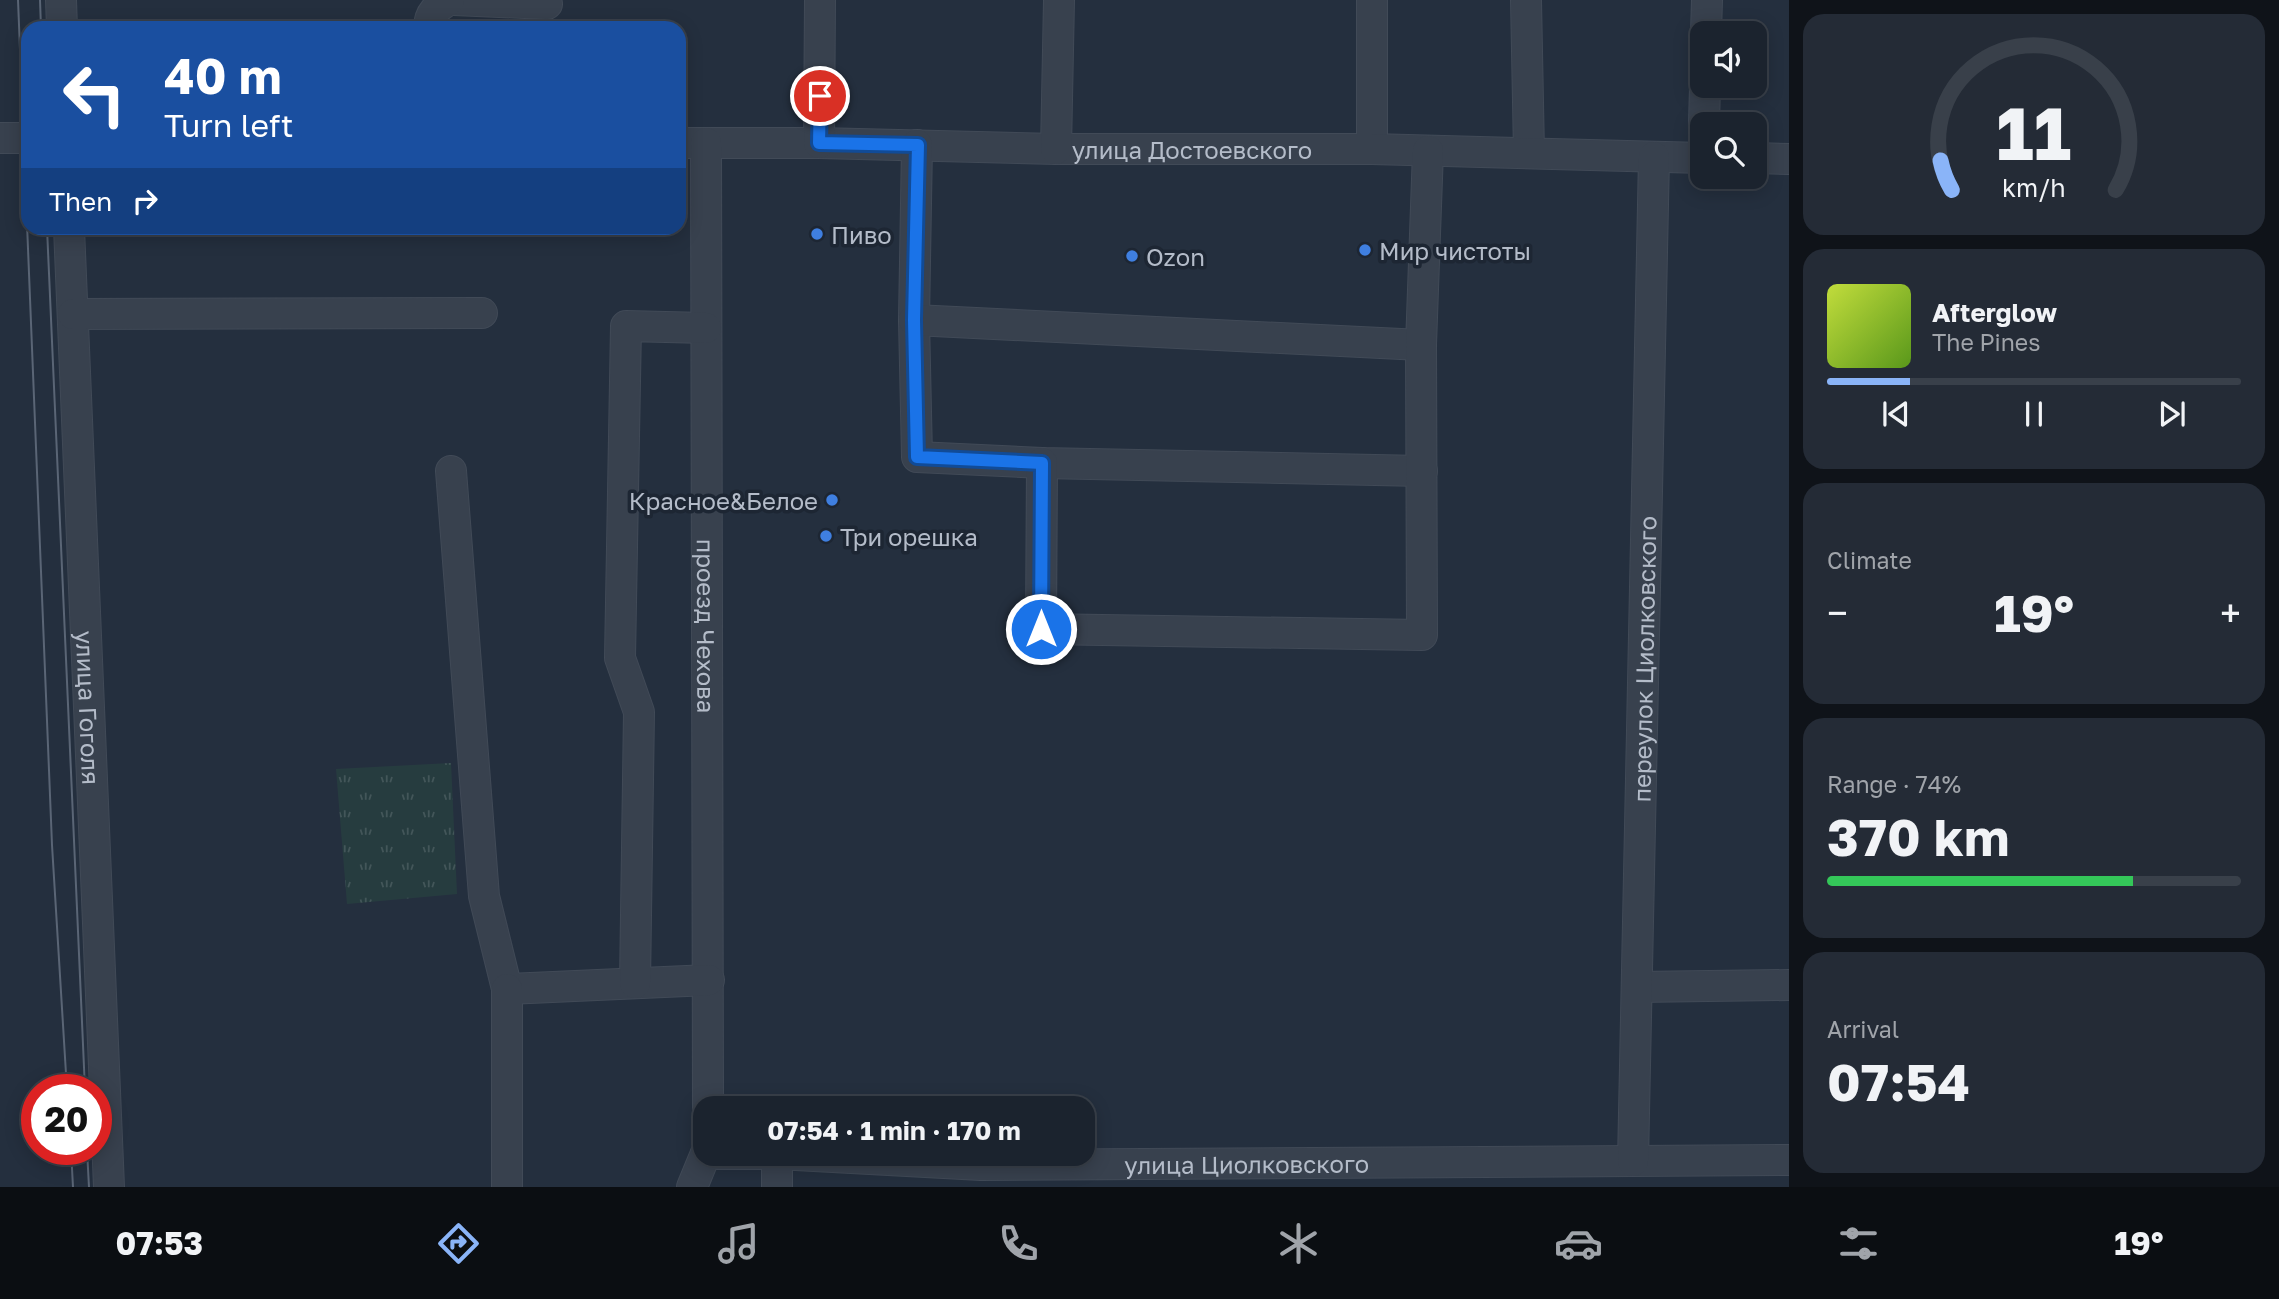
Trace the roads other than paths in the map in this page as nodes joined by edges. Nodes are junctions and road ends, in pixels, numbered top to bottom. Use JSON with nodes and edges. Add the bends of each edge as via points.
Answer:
{"nodes":[{"id":1,"x":61,"y":0,"type":"edge"},
{"id":2,"x":452,"y":0,"type":"edge"},
{"id":3,"x":820,"y":0,"type":"edge"},
{"id":4,"x":1059,"y":0,"type":"edge"},
{"id":5,"x":1372,"y":0,"type":"edge"},
{"id":6,"x":1527,"y":0,"type":"edge"},
{"id":7,"x":1707,"y":0,"type":"edge"},
{"id":8,"x":547,"y":4,"type":"dead end"},
{"id":9,"x":62,"y":21,"type":"edge"},
{"id":10,"x":429,"y":21,"type":"edge"},
{"id":11,"x":1706,"y":21,"type":"edge"},
{"id":12,"x":0,"y":138,"type":"edge"},
{"id":13,"x":21,"y":138,"type":"edge"},
{"id":14,"x":693,"y":143,"type":"edge"},
{"id":15,"x":819,"y":143,"type":"junction"},
{"id":16,"x":918,"y":145,"type":"junction"},
{"id":17,"x":1056,"y":149,"type":"junction"},
{"id":18,"x":1372,"y":149,"type":"junction"},
{"id":19,"x":1427,"y":151,"type":"junction"},
{"id":20,"x":1529,"y":153,"type":"junction"},
{"id":21,"x":1654,"y":157,"type":"junction"},
{"id":22,"x":1690,"y":158,"type":"edge"},
{"id":23,"x":1767,"y":158,"type":"edge"},
{"id":24,"x":1789,"y":159,"type":"edge"},
{"id":25,"x":69,"y":235,"type":"edge"},
{"id":26,"x":482,"y":313,"type":"dead end"},
{"id":27,"x":73,"y":314,"type":"junction"},
{"id":28,"x":914,"y":320,"type":"junction"},
{"id":29,"x":706,"y":328,"type":"junction"},
{"id":30,"x":1421,"y":345,"type":"junction"},
{"id":31,"x":1042,"y":463,"type":"junction"},
{"id":32,"x":451,"y":471,"type":"dead end"},
{"id":33,"x":1422,"y":471,"type":"junction"},
{"id":34,"x":709,"y":980,"type":"junction"},
{"id":35,"x":635,"y":983,"type":"junction"},
{"id":36,"x":1789,"y":985,"type":"edge"},
{"id":37,"x":1637,"y":987,"type":"junction"},
{"id":38,"x":507,"y":989,"type":"junction"},
{"id":39,"x":708,"y":1096,"type":"edge"},
{"id":40,"x":1789,"y":1160,"type":"edge"},
{"id":41,"x":1633,"y":1161,"type":"junction"},
{"id":42,"x":701,"y":1166,"type":"edge"},
{"id":43,"x":776,"y":1166,"type":"edge"},
{"id":44,"x":887,"y":1166,"type":"edge"},
{"id":45,"x":980,"y":1176,"type":"edge"},
{"id":46,"x":109,"y":1187,"type":"edge"},
{"id":47,"x":507,"y":1187,"type":"edge"},
{"id":48,"x":692,"y":1187,"type":"edge"},
{"id":49,"x":777,"y":1187,"type":"edge"}],
"edges":[{"from":1,"to":9,"type":"street"},
{"from":2,"to":8,"type":"street"},
{"from":2,"to":10,"type":"street","via":[[436,8]]},
{"from":3,"to":15,"type":"street"},
{"from":4,"to":17,"type":"street"},
{"from":5,"to":18,"type":"street"},
{"from":6,"to":20,"type":"street"},
{"from":7,"to":11,"type":"street"},
{"from":12,"to":13,"type":"street"},
{"from":14,"to":15,"type":"street","name":"улица Достоевского"},
{"from":14,"to":29,"type":"street","name":"проезд Чехова"},
{"from":15,"to":16,"type":"street","name":"улица Достоевского"},
{"from":16,"to":17,"type":"street","name":"улица Достоевского"},
{"from":16,"to":28,"type":"street"},
{"from":17,"to":18,"type":"street","name":"улица Достоевского"},
{"from":18,"to":19,"type":"street","name":"улица Достоевского"},
{"from":19,"to":20,"type":"street","name":"улица Достоевского"},
{"from":19,"to":30,"type":"street"},
{"from":20,"to":21,"type":"street","name":"улица Достоевского"},
{"from":21,"to":22,"type":"street","name":"улица Достоевского"},
{"from":21,"to":37,"type":"street","name":"переулок Циолковского"},
{"from":23,"to":24,"type":"street"},
{"from":25,"to":27,"type":"street","name":"улица Гоголя"},
{"from":26,"to":27,"type":"street"},
{"from":27,"to":46,"type":"street","name":"улица Гоголя"},
{"from":28,"to":30,"type":"street"},
{"from":28,"to":31,"type":"street","via":[[917,457]]},
{"from":29,"to":34,"type":"street","name":"проезд Чехова"},
{"from":29,"to":35,"type":"street","via":[[626,326],[620,658],[639,712]]},
{"from":30,"to":33,"type":"street"},
{"from":31,"to":33,"type":"street"},
{"from":31,"to":33,"type":"street","via":[[1041,629],[1422,635]]},
{"from":32,"to":38,"type":"street","via":[[484,896]]},
{"from":34,"to":35,"type":"street"},
{"from":34,"to":39,"type":"street","name":"проезд Чехова"},
{"from":35,"to":38,"type":"street"},
{"from":36,"to":37,"type":"street"},
{"from":37,"to":41,"type":"street","name":"переулок Циолковского"},
{"from":38,"to":47,"type":"street"},
{"from":40,"to":41,"type":"street","name":"улица Циолковского"},
{"from":41,"to":45,"type":"street","name":"улица Циолковского"},
{"from":42,"to":48,"type":"street"},
{"from":43,"to":49,"type":"street"},
{"from":44,"to":45,"type":"street","name":"улица Циолковского"}]}
